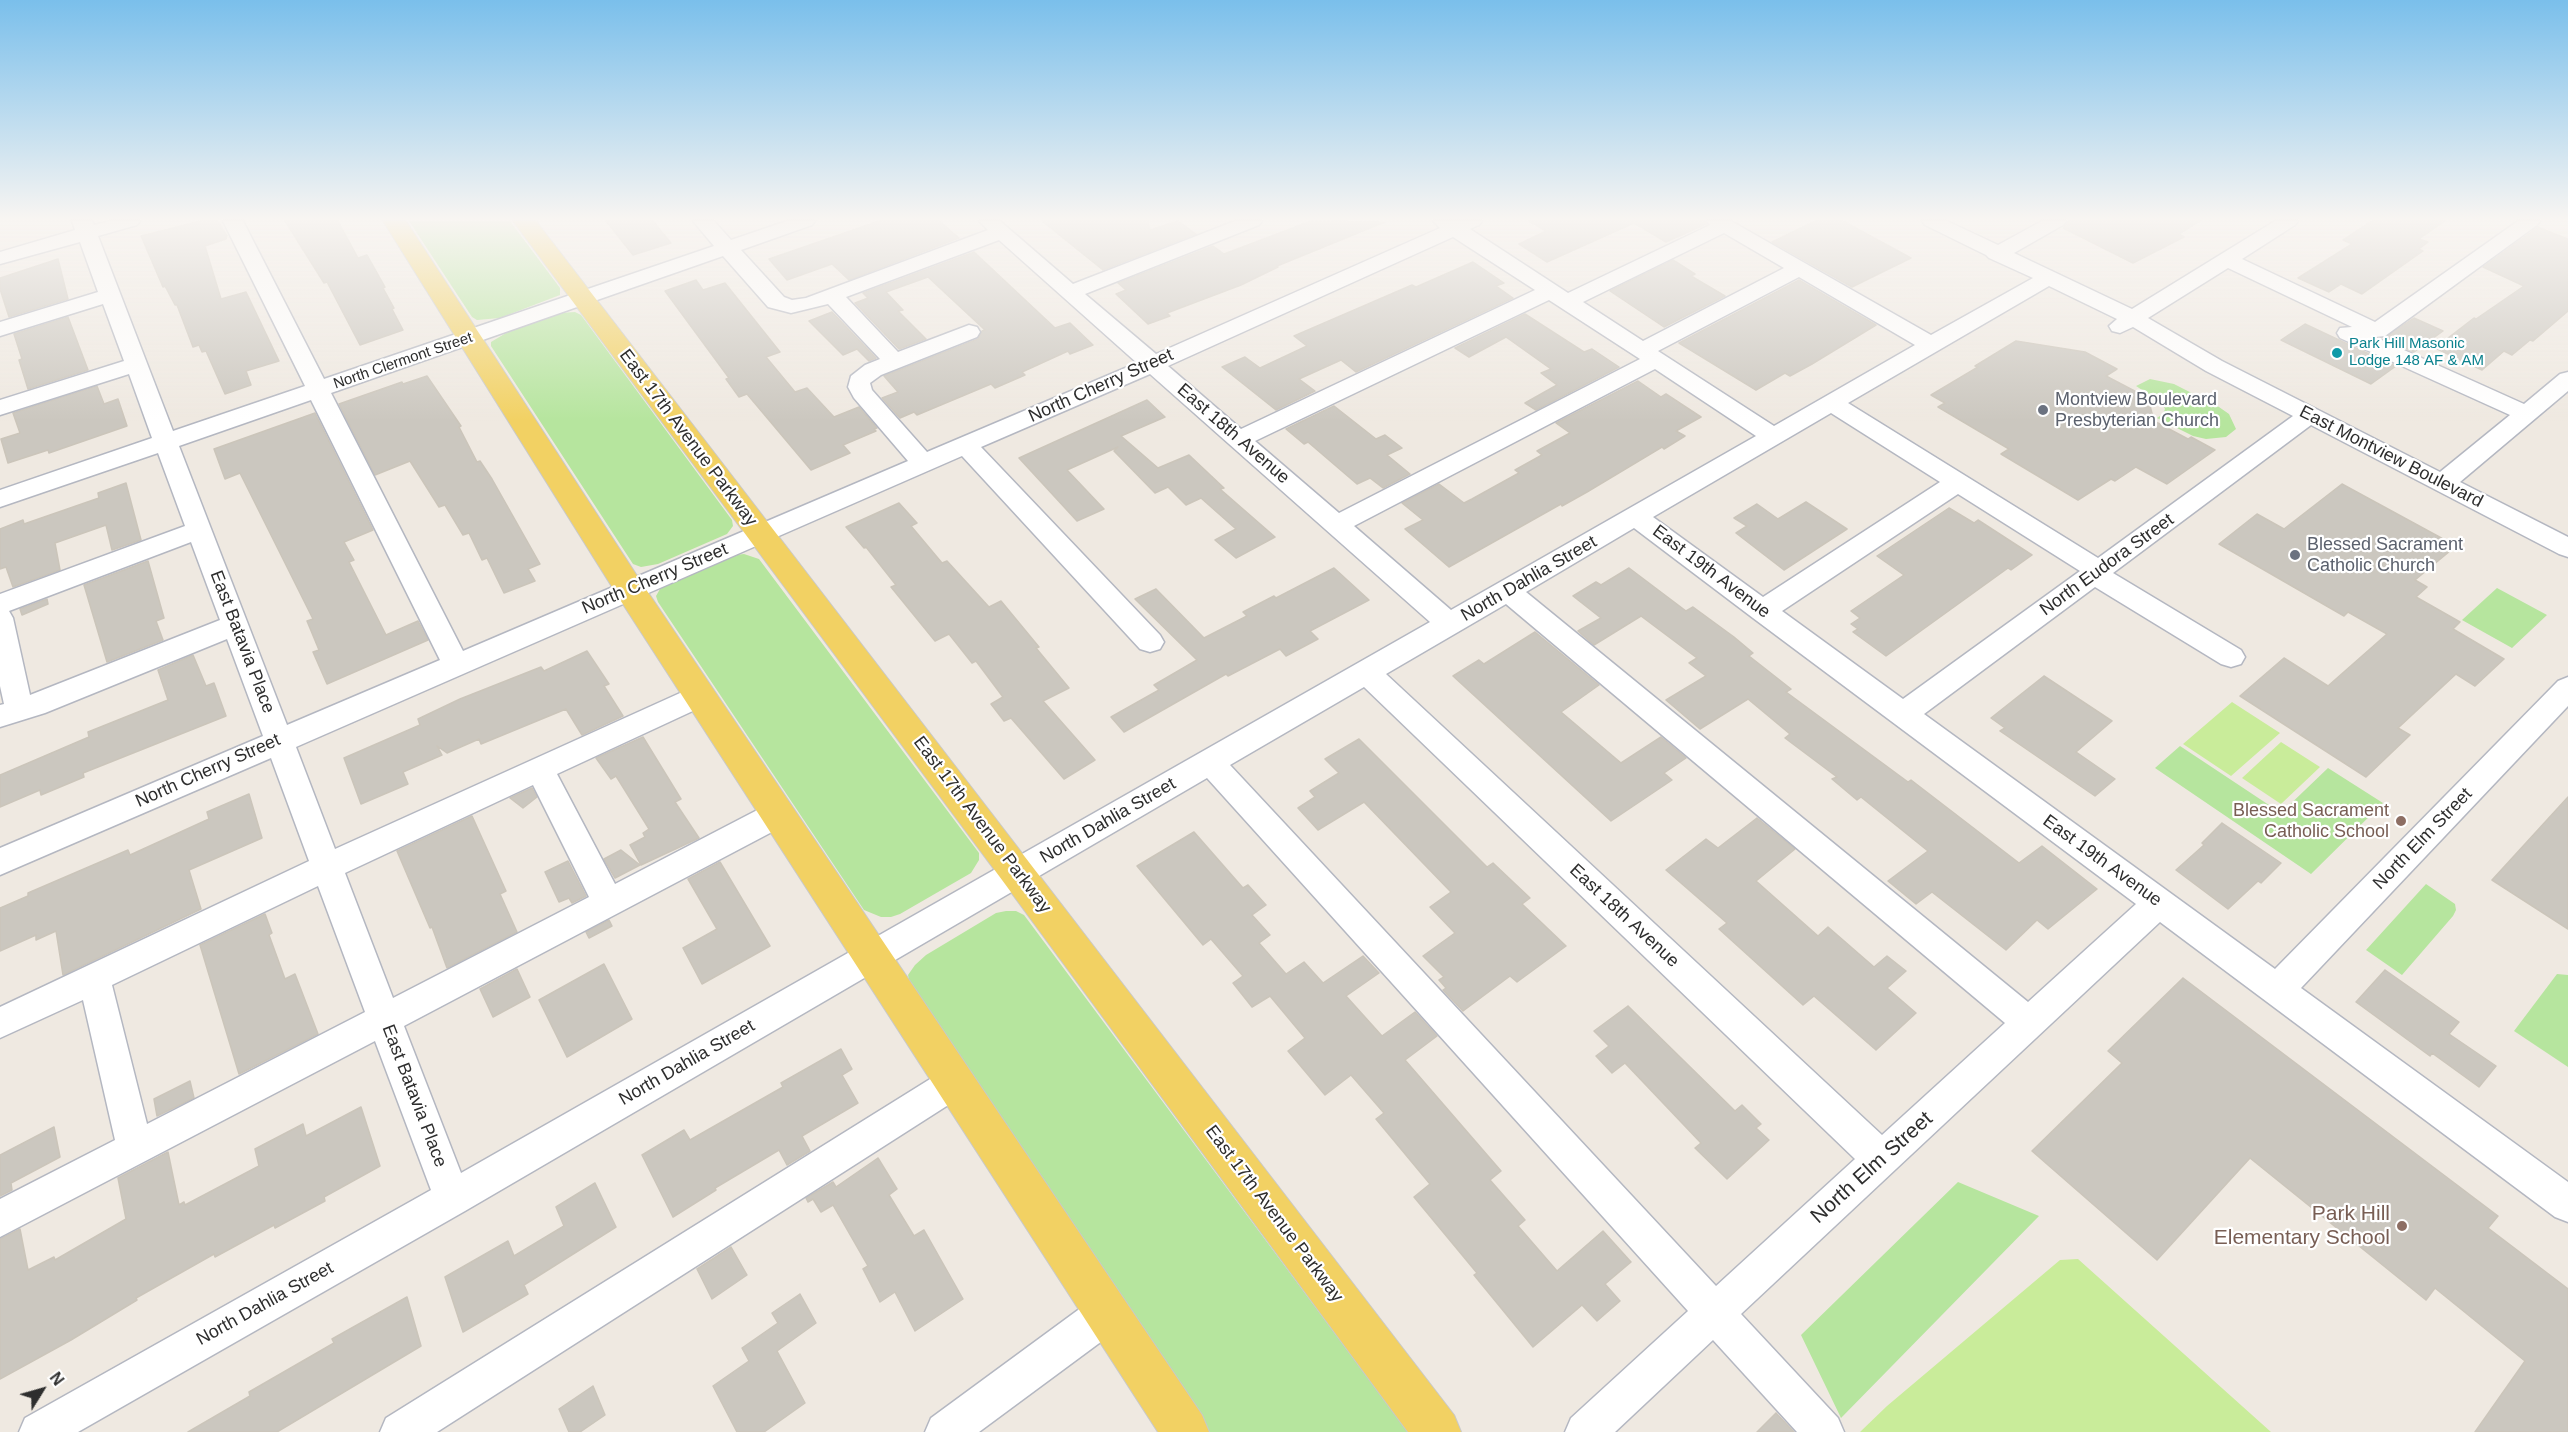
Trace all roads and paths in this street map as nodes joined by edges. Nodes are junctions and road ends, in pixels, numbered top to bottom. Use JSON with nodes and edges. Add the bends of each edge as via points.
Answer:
{"nodes":[{"id":1,"x":107,"y":288,"type":"edge"},
{"id":2,"x":266,"y":288,"type":"edge"},
{"id":3,"x":438,"y":288,"type":"edge"},
{"id":4,"x":575,"y":288,"type":"edge"},
{"id":5,"x":613,"y":288,"type":"edge"},
{"id":6,"x":763,"y":288,"type":"edge"},
{"id":7,"x":849,"y":288,"type":"edge"},
{"id":8,"x":1066,"y":288,"type":"edge"},
{"id":9,"x":1081,"y":288,"type":"edge"},
{"id":10,"x":1317,"y":288,"type":"edge"},
{"id":11,"x":1548,"y":288,"type":"edge"},
{"id":12,"x":1577,"y":288,"type":"edge"},
{"id":13,"x":1766,"y":288,"type":"edge"},
{"id":14,"x":1831,"y":288,"type":"edge"},
{"id":15,"x":2031,"y":288,"type":"edge"},
{"id":16,"x":2059,"y":288,"type":"edge"},
{"id":17,"x":2181,"y":288,"type":"edge"},
{"id":18,"x":2267,"y":288,"type":"edge"},
{"id":19,"x":2275,"y":288,"type":"edge"},
{"id":20,"x":2437,"y":288,"type":"edge"},
{"id":21,"x":1071,"y":292,"type":"junction"},
{"id":22,"x":832,"y":295,"type":"junction"},
{"id":23,"x":110,"y":296,"type":"junction"},
{"id":24,"x":1559,"y":296,"type":"junction"},
{"id":25,"x":583,"y":298,"type":"junction"},
{"id":26,"x":2127,"y":322,"type":"junction"},
{"id":27,"x":0,"y":329,"type":"edge"},
{"id":28,"x":969,"y":332,"type":"dead end"},
{"id":29,"x":470,"y":338,"type":"junction"},
{"id":30,"x":1932,"y":345,"type":"junction"},
{"id":31,"x":1649,"y":356,"type":"junction"},
{"id":32,"x":895,"y":362,"type":"junction"},
{"id":33,"x":136,"y":364,"type":"junction"},
{"id":34,"x":1153,"y":364,"type":"junction"},
{"id":35,"x":2568,"y":379,"type":"edge"},
{"id":36,"x":317,"y":391,"type":"junction"},
{"id":37,"x":1831,"y":403,"type":"junction"},
{"id":38,"x":0,"y":408,"type":"edge"},
{"id":39,"x":2526,"y":414,"type":"junction"},
{"id":40,"x":2310,"y":415,"type":"junction"},
{"id":41,"x":1773,"y":436,"type":"junction"},
{"id":42,"x":1239,"y":439,"type":"junction"},
{"id":43,"x":165,"y":443,"type":"junction"},
{"id":44,"x":965,"y":445,"type":"junction"},
{"id":45,"x":923,"y":463,"type":"junction"},
{"id":46,"x":1958,"y":482,"type":"junction"},
{"id":47,"x":2443,"y":483,"type":"junction"},
{"id":48,"x":0,"y":499,"type":"edge"},
{"id":49,"x":1636,"y":517,"type":"junction"},
{"id":50,"x":1336,"y":524,"type":"junction"},
{"id":51,"x":199,"y":530,"type":"junction"},
{"id":52,"x":760,"y":534,"type":"junction"},
{"id":53,"x":2568,"y":548,"type":"edge"},
{"id":54,"x":2097,"y":572,"type":"junction"},
{"id":55,"x":630,"y":590,"type":"junction"},
{"id":56,"x":1508,"y":591,"type":"junction"},
{"id":57,"x":0,"y":604,"type":"edge"},
{"id":58,"x":1762,"y":611,"type":"junction"},
{"id":59,"x":0,"y":618,"type":"edge"},
{"id":60,"x":1450,"y":624,"type":"junction"},
{"id":61,"x":235,"y":625,"type":"junction"},
{"id":62,"x":1150,"y":642,"type":"dead end"},
{"id":63,"x":2231,"y":657,"type":"dead end"},
{"id":64,"x":456,"y":664,"type":"junction"},
{"id":65,"x":1367,"y":672,"type":"junction"},
{"id":66,"x":2568,"y":688,"type":"edge"},
{"id":67,"x":700,"y":695,"type":"junction"},
{"id":68,"x":10,"y":713,"type":"edge"},
{"id":69,"x":1903,"y":714,"type":"junction"},
{"id":70,"x":279,"y":740,"type":"junction"},
{"id":71,"x":1210,"y":762,"type":"junction"},
{"id":72,"x":540,"y":769,"type":"junction"},
{"id":73,"x":778,"y":814,"type":"junction"},
{"id":74,"x":0,"y":862,"type":"edge"},
{"id":75,"x":327,"y":867,"type":"junction"},
{"id":76,"x":1018,"y":873,"type":"junction"},
{"id":77,"x":608,"y":902,"type":"junction"},
{"id":78,"x":2159,"y":903,"type":"junction"},
{"id":79,"x":872,"y":957,"type":"junction"},
{"id":80,"x":93,"y":978,"type":"junction"},
{"id":81,"x":2277,"y":990,"type":"junction"},
{"id":82,"x":385,"y":1019,"type":"junction"},
{"id":83,"x":0,"y":1023,"type":"edge"},
{"id":84,"x":2030,"y":1024,"type":"junction"},
{"id":85,"x":955,"y":1082,"type":"junction"},
{"id":86,"x":135,"y":1149,"type":"junction"},
{"id":87,"x":1881,"y":1159,"type":"junction"},
{"id":88,"x":453,"y":1198,"type":"junction"},
{"id":89,"x":2568,"y":1204,"type":"edge"},
{"id":90,"x":0,"y":1219,"type":"edge"},
{"id":91,"x":1107,"y":1312,"type":"junction"},
{"id":92,"x":1715,"y":1312,"type":"junction"},
{"id":93,"x":54,"y":1428,"type":"edge"},
{"id":94,"x":400,"y":1432,"type":"edge"},
{"id":95,"x":945,"y":1432,"type":"edge"},
{"id":96,"x":1185,"y":1432,"type":"edge"},
{"id":97,"x":1437,"y":1432,"type":"edge"},
{"id":98,"x":1585,"y":1432,"type":"edge"},
{"id":99,"x":1824,"y":1432,"type":"edge"}],
"edges":[{"from":1,"to":23,"type":"street","name":"East Batavia Place"},
{"from":2,"to":36,"type":"street"},
{"from":3,"to":29,"type":"main road"},
{"from":4,"to":25,"type":"main road","name":"East 17th Avenue Parkway"},
{"from":5,"to":25,"type":"street","name":"North Clermont Street"},
{"from":6,"to":22,"type":"street","via":[[782,306],[800,306]]},
{"from":7,"to":22,"type":"street"},
{"from":8,"to":21,"type":"street","name":"East 18th Avenue"},
{"from":9,"to":21,"type":"street"},
{"from":10,"to":34,"type":"street","name":"North Cherry Street"},
{"from":11,"to":24,"type":"street"},
{"from":12,"to":24,"type":"street"},
{"from":13,"to":31,"type":"street"},
{"from":14,"to":30,"type":"street"},
{"from":15,"to":30,"type":"street","name":"North Dahlia Street"},
{"from":16,"to":26,"type":"street","name":"East Montview Boulevard"},
{"from":17,"to":26,"type":"street"},
{"from":18,"to":39,"type":"street"},
{"from":19,"to":20,"type":"street","via":[[2377,331]]},
{"from":21,"to":34,"type":"street","name":"East 18th Avenue"},
{"from":22,"to":32,"type":"street"},
{"from":23,"to":27,"type":"street"},
{"from":23,"to":33,"type":"street","name":"East Batavia Place"},
{"from":24,"to":31,"type":"street"},
{"from":24,"to":42,"type":"street"},
{"from":25,"to":29,"type":"street","name":"North Clermont Street"},
{"from":25,"to":52,"type":"main road","name":"East 17th Avenue Parkway"},
{"from":26,"to":40,"type":"street","name":"East Montview Boulevard"},
{"from":28,"to":32,"type":"street"},
{"from":29,"to":36,"type":"street","name":"North Clermont Street"},
{"from":29,"to":55,"type":"main road"},
{"from":30,"to":37,"type":"street","name":"North Dahlia Street"},
{"from":31,"to":41,"type":"street"},
{"from":31,"to":50,"type":"street"},
{"from":32,"to":45,"type":"street","via":[[864,376],[859,387]]},
{"from":33,"to":38,"type":"street"},
{"from":33,"to":43,"type":"street","name":"East Batavia Place"},
{"from":34,"to":42,"type":"street","name":"East 18th Avenue"},
{"from":34,"to":44,"type":"street","name":"North Cherry Street"},
{"from":35,"to":39,"type":"street"},
{"from":36,"to":43,"type":"street","name":"North Clermont Street"},
{"from":36,"to":64,"type":"street"},
{"from":37,"to":41,"type":"street","name":"North Dahlia Street"},
{"from":37,"to":46,"type":"street"},
{"from":39,"to":47,"type":"street"},
{"from":40,"to":47,"type":"street","name":"East Montview Boulevard"},
{"from":40,"to":54,"type":"street","name":"North Eudora Street"},
{"from":41,"to":49,"type":"street","name":"North Dahlia Street"},
{"from":42,"to":50,"type":"street","name":"East 18th Avenue"},
{"from":43,"to":48,"type":"street","name":"North Clermont Street"},
{"from":43,"to":51,"type":"street","name":"East Batavia Place"},
{"from":44,"to":45,"type":"street","name":"North Cherry Street"},
{"from":44,"to":62,"type":"street"},
{"from":45,"to":52,"type":"street","name":"North Cherry Street"},
{"from":46,"to":54,"type":"street"},
{"from":46,"to":58,"type":"street"},
{"from":47,"to":53,"type":"street","name":"East Montview Boulevard"},
{"from":49,"to":56,"type":"street","name":"North Dahlia Street"},
{"from":49,"to":58,"type":"street","name":"East 19th Avenue"},
{"from":50,"to":60,"type":"street","name":"East 18th Avenue"},
{"from":51,"to":57,"type":"street"},
{"from":51,"to":61,"type":"street","name":"East Batavia Place"},
{"from":52,"to":55,"type":"street","name":"North Cherry Street"},
{"from":52,"to":76,"type":"main road","name":"East 17th Avenue Parkway"},
{"from":54,"to":63,"type":"street"},
{"from":54,"to":69,"type":"street","name":"North Eudora Street"},
{"from":55,"to":64,"type":"street","name":"North Cherry Street"},
{"from":55,"to":67,"type":"main road"},
{"from":56,"to":60,"type":"street","name":"North Dahlia Street"},
{"from":56,"to":84,"type":"street"},
{"from":58,"to":69,"type":"street","name":"East 19th Avenue"},
{"from":59,"to":68,"type":"street"},
{"from":60,"to":65,"type":"street","name":"North Dahlia Street"},
{"from":61,"to":68,"type":"street"},
{"from":61,"to":70,"type":"street","name":"East Batavia Place"},
{"from":64,"to":70,"type":"street","name":"North Cherry Street"},
{"from":65,"to":71,"type":"street","name":"North Dahlia Street"},
{"from":65,"to":87,"type":"street","name":"East 18th Avenue"},
{"from":66,"to":81,"type":"street","name":"North Elm Street"},
{"from":67,"to":72,"type":"street"},
{"from":67,"to":73,"type":"main road"},
{"from":69,"to":78,"type":"street","name":"East 19th Avenue"},
{"from":70,"to":74,"type":"street","name":"North Cherry Street"},
{"from":70,"to":75,"type":"street","name":"East Batavia Place"},
{"from":71,"to":76,"type":"street","name":"North Dahlia Street"},
{"from":71,"to":92,"type":"street"},
{"from":72,"to":75,"type":"street"},
{"from":72,"to":77,"type":"street"},
{"from":73,"to":77,"type":"street"},
{"from":73,"to":79,"type":"main road"},
{"from":75,"to":80,"type":"street"},
{"from":75,"to":82,"type":"street","name":"East Batavia Place"},
{"from":76,"to":79,"type":"street","name":"North Dahlia Street"},
{"from":76,"to":97,"type":"main road","name":"East 17th Avenue Parkway"},
{"from":77,"to":82,"type":"street"},
{"from":78,"to":81,"type":"street","name":"East 19th Avenue"},
{"from":78,"to":84,"type":"street","name":"North Elm Street"},
{"from":79,"to":85,"type":"main road"},
{"from":79,"to":88,"type":"street","name":"North Dahlia Street"},
{"from":80,"to":83,"type":"street"},
{"from":80,"to":86,"type":"street"},
{"from":81,"to":89,"type":"street","name":"East 19th Avenue"},
{"from":82,"to":86,"type":"street"},
{"from":82,"to":88,"type":"street","name":"East Batavia Place"},
{"from":84,"to":87,"type":"street","name":"North Elm Street"},
{"from":85,"to":91,"type":"main road"},
{"from":85,"to":94,"type":"street"},
{"from":86,"to":90,"type":"street"},
{"from":87,"to":92,"type":"street","name":"North Elm Street"},
{"from":88,"to":93,"type":"street","name":"North Dahlia Street"},
{"from":91,"to":95,"type":"street"},
{"from":91,"to":96,"type":"main road"},
{"from":92,"to":98,"type":"street","name":"North Elm Street"},
{"from":92,"to":99,"type":"street"}]}
